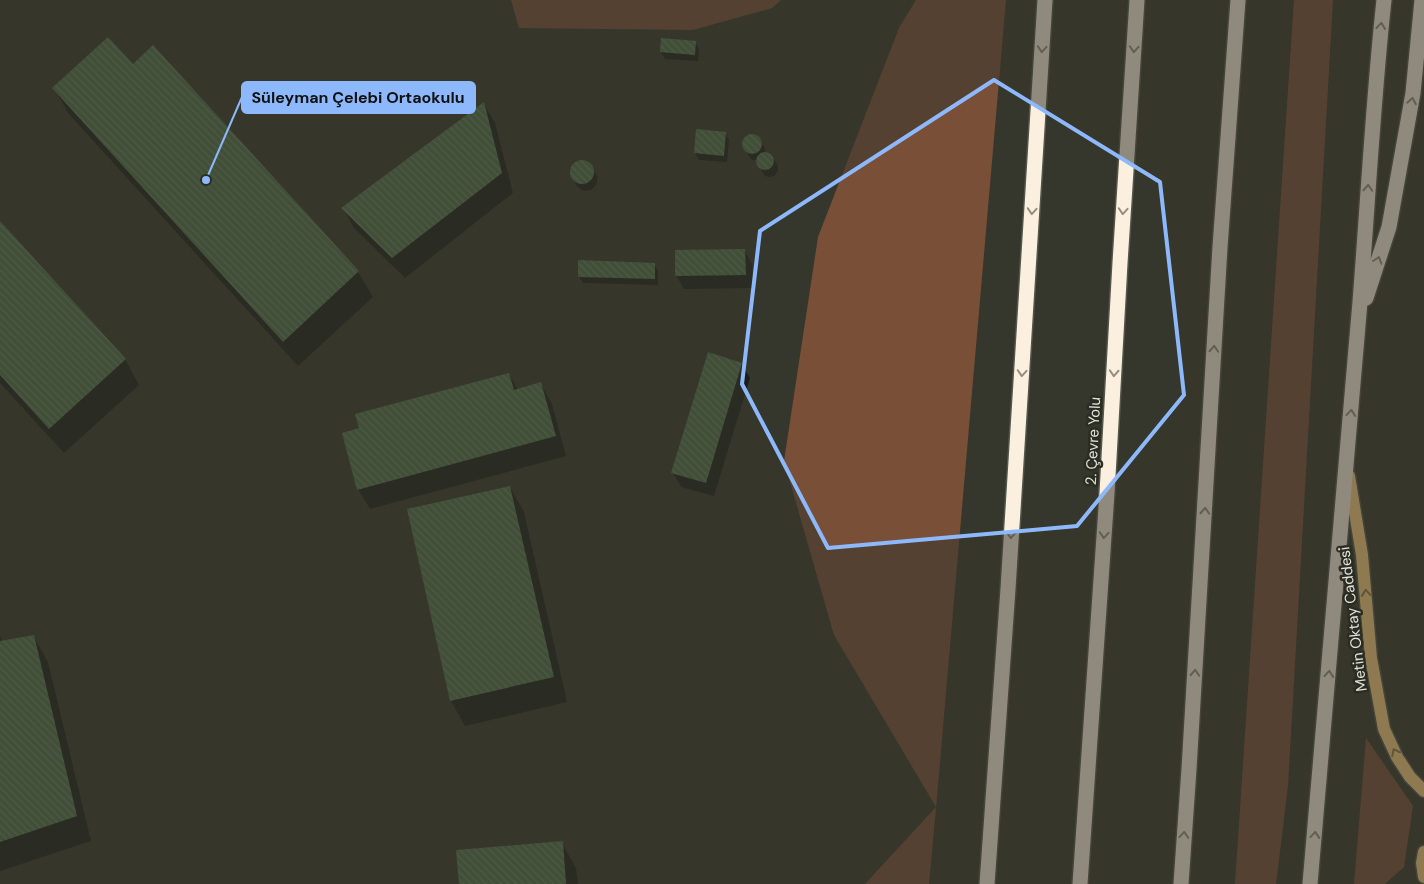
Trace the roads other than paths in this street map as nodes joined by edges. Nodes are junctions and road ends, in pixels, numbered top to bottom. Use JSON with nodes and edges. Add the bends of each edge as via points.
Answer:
{"nodes":[{"id":1,"x":1046,"y":0,"type":"edge"},
{"id":2,"x":1138,"y":0,"type":"edge"},
{"id":3,"x":1238,"y":0,"type":"edge"},
{"id":4,"x":1384,"y":0,"type":"edge"},
{"id":5,"x":1422,"y":0,"type":"edge"},
{"id":6,"x":1358,"y":323,"type":"junction"},
{"id":7,"x":1347,"y":462,"type":"junction"},
{"id":8,"x":1424,"y":791,"type":"edge"},
{"id":9,"x":1424,"y":852,"type":"edge"},
{"id":10,"x":1424,"y":877,"type":"edge"},
{"id":11,"x":987,"y":884,"type":"edge"},
{"id":12,"x":1080,"y":884,"type":"edge"},
{"id":13,"x":1181,"y":884,"type":"edge"},
{"id":14,"x":1310,"y":884,"type":"edge"}],
"edges":[{"from":1,"to":11,"type":"highway","one_way":true},
{"from":2,"to":12,"type":"highway","name":"2. Çevre Yolu","one_way":true},
{"from":13,"to":3,"type":"highway","one_way":true},
{"from":6,"to":4,"type":"highway","one_way":true},
{"from":6,"to":5,"type":"highway","one_way":true,"via":[[1389,227],[1413,93]]},
{"from":7,"to":6,"type":"highway","one_way":true},
{"from":8,"to":7,"type":"main road","name":"Metin Oktay Caddesi","one_way":true,"via":[[1410,777],[1384,730],[1371,658],[1362,555]]},
{"from":14,"to":7,"type":"highway","one_way":true},
{"from":9,"to":10,"type":"main road"}]}
